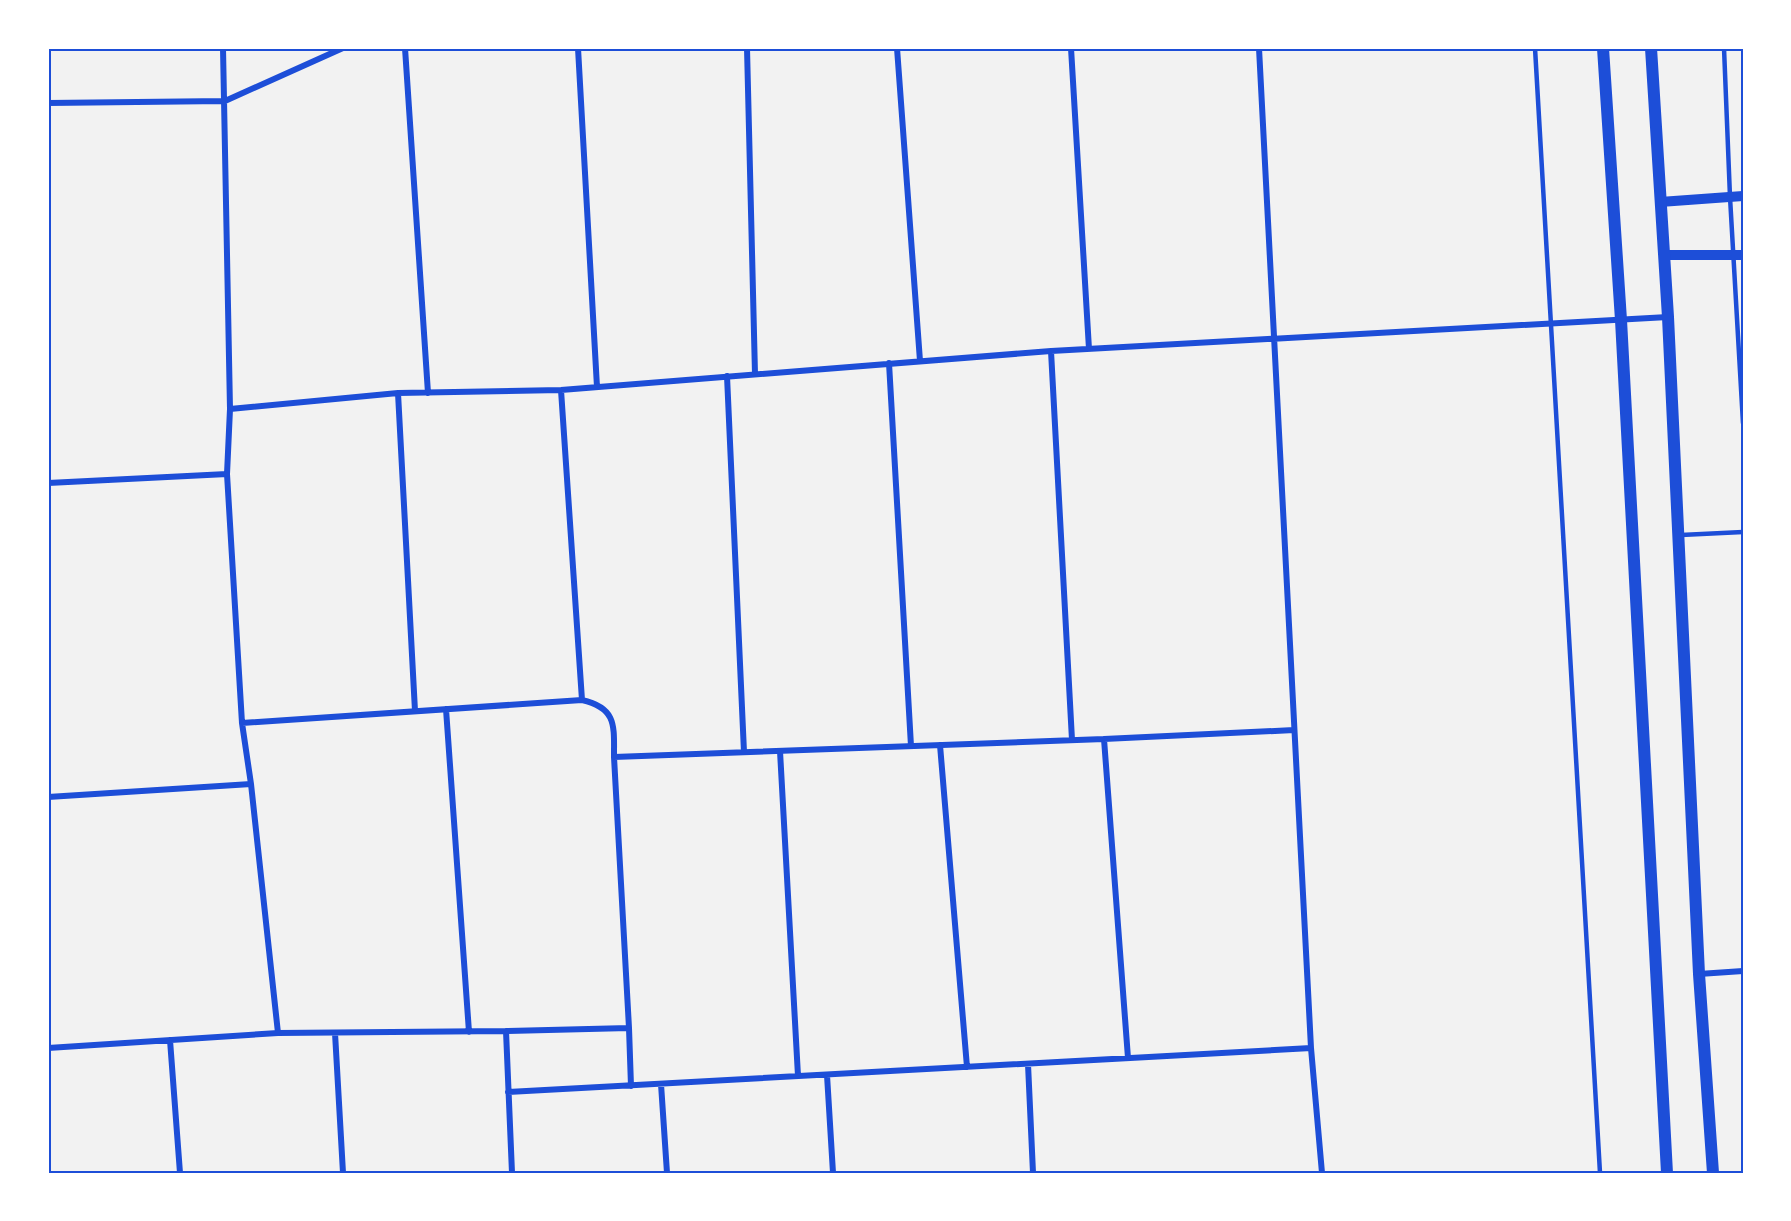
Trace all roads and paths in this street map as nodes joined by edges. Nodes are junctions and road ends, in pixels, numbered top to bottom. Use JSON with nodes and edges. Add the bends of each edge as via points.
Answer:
{"nodes":[{"id":1,"x":223,"y":48,"type":"edge"},
{"id":2,"x":343,"y":48,"type":"edge"},
{"id":3,"x":405,"y":48,"type":"edge"},
{"id":4,"x":578,"y":48,"type":"edge"},
{"id":5,"x":747,"y":48,"type":"edge"},
{"id":6,"x":897,"y":48,"type":"edge"},
{"id":7,"x":1071,"y":48,"type":"edge"},
{"id":8,"x":1259,"y":48,"type":"edge"},
{"id":9,"x":1535,"y":48,"type":"edge"},
{"id":10,"x":1603,"y":48,"type":"edge"},
{"id":11,"x":1651,"y":48,"type":"edge"},
{"id":12,"x":1724,"y":48,"type":"edge"},
{"id":13,"x":225,"y":101,"type":"junction"},
{"id":14,"x":48,"y":103,"type":"edge"},
{"id":15,"x":1743,"y":196,"type":"edge"},
{"id":16,"x":1730,"y":197,"type":"junction"},
{"id":17,"x":1660,"y":202,"type":"junction"},
{"id":18,"x":1664,"y":255,"type":"junction"},
{"id":19,"x":1738,"y":255,"type":"edge"},
{"id":20,"x":1668,"y":317,"type":"junction"},
{"id":21,"x":1621,"y":320,"type":"junction"},
{"id":22,"x":1550,"y":324,"type":"junction"},
{"id":23,"x":1275,"y":338,"type":"junction"},
{"id":24,"x":1089,"y":349,"type":"junction"},
{"id":25,"x":1051,"y":351,"type":"junction"},
{"id":26,"x":920,"y":361,"type":"junction"},
{"id":27,"x":889,"y":363,"type":"junction"},
{"id":28,"x":755,"y":374,"type":"junction"},
{"id":29,"x":727,"y":376,"type":"junction"},
{"id":30,"x":597,"y":387,"type":"junction"},
{"id":31,"x":561,"y":390,"type":"junction"},
{"id":32,"x":398,"y":393,"type":"junction"},
{"id":33,"x":428,"y":393,"type":"junction"},
{"id":34,"x":230,"y":409,"type":"junction"},
{"id":35,"x":1743,"y":423,"type":"edge"},
{"id":36,"x":227,"y":474,"type":"junction"},
{"id":37,"x":48,"y":483,"type":"edge"},
{"id":38,"x":1743,"y":532,"type":"edge"},
{"id":39,"x":1678,"y":535,"type":"junction"},
{"id":40,"x":582,"y":700,"type":"junction"},
{"id":41,"x":446,"y":709,"type":"junction"},
{"id":42,"x":415,"y":711,"type":"junction"},
{"id":43,"x":242,"y":723,"type":"junction"},
{"id":44,"x":1294,"y":730,"type":"junction"},
{"id":45,"x":1104,"y":739,"type":"junction"},
{"id":46,"x":1072,"y":740,"type":"junction"},
{"id":47,"x":940,"y":745,"type":"junction"},
{"id":48,"x":911,"y":746,"type":"junction"},
{"id":49,"x":780,"y":751,"type":"junction"},
{"id":50,"x":744,"y":752,"type":"junction"},
{"id":51,"x":614,"y":757,"type":"junction"},
{"id":52,"x":251,"y":784,"type":"junction"},
{"id":53,"x":48,"y":797,"type":"edge"},
{"id":54,"x":1743,"y":970,"type":"edge"},
{"id":55,"x":1699,"y":974,"type":"junction"},
{"id":56,"x":629,"y":1028,"type":"junction"},
{"id":57,"x":506,"y":1031,"type":"junction"},
{"id":58,"x":469,"y":1032,"type":"junction"},
{"id":59,"x":278,"y":1033,"type":"junction"},
{"id":60,"x":335,"y":1033,"type":"junction"},
{"id":61,"x":170,"y":1040,"type":"junction"},
{"id":62,"x":48,"y":1048,"type":"edge"},
{"id":63,"x":1311,"y":1048,"type":"junction"},
{"id":64,"x":1128,"y":1058,"type":"junction"},
{"id":65,"x":1028,"y":1064,"type":"junction"},
{"id":66,"x":967,"y":1067,"type":"junction"},
{"id":67,"x":827,"y":1075,"type":"junction"},
{"id":68,"x":798,"y":1076,"type":"junction"},
{"id":69,"x":662,"y":1084,"type":"junction"},
{"id":70,"x":631,"y":1086,"type":"junction"},
{"id":71,"x":508,"y":1092,"type":"junction"},
{"id":72,"x":180,"y":1173,"type":"edge"},
{"id":73,"x":343,"y":1173,"type":"edge"},
{"id":74,"x":512,"y":1173,"type":"edge"},
{"id":75,"x":667,"y":1173,"type":"edge"},
{"id":76,"x":833,"y":1173,"type":"edge"},
{"id":77,"x":1033,"y":1173,"type":"edge"},
{"id":78,"x":1322,"y":1173,"type":"edge"},
{"id":79,"x":1600,"y":1173,"type":"edge"},
{"id":80,"x":1667,"y":1173,"type":"edge"},
{"id":81,"x":1713,"y":1173,"type":"edge"}],
"edges":[{"from":1,"to":13,"type":"street"},
{"from":2,"to":13,"type":"street"},
{"from":3,"to":33,"type":"street"},
{"from":4,"to":30,"type":"street"},
{"from":5,"to":28,"type":"street"},
{"from":6,"to":26,"type":"street"},
{"from":7,"to":24,"type":"street"},
{"from":8,"to":23,"type":"street"},
{"from":9,"to":22,"type":"lane"},
{"from":10,"to":21,"type":"main road"},
{"from":11,"to":17,"type":"main road"},
{"from":12,"to":16,"type":"lane"},
{"from":13,"to":14,"type":"street"},
{"from":13,"to":34,"type":"street"},
{"from":15,"to":16,"type":"street"},
{"from":16,"to":17,"type":"street"},
{"from":16,"to":19,"type":"lane"},
{"from":17,"to":18,"type":"main road"},
{"from":18,"to":19,"type":"street"},
{"from":18,"to":20,"type":"main road"},
{"from":19,"to":35,"type":"lane"},
{"from":20,"to":21,"type":"street"},
{"from":20,"to":39,"type":"main road"},
{"from":21,"to":22,"type":"street"},
{"from":21,"to":80,"type":"main road"},
{"from":22,"to":23,"type":"street"},
{"from":22,"to":79,"type":"lane"},
{"from":23,"to":24,"type":"street"},
{"from":23,"to":44,"type":"street"},
{"from":24,"to":25,"type":"street"},
{"from":25,"to":26,"type":"street"},
{"from":25,"to":46,"type":"street"},
{"from":26,"to":27,"type":"street"},
{"from":27,"to":28,"type":"street"},
{"from":27,"to":48,"type":"street"},
{"from":28,"to":29,"type":"street"},
{"from":29,"to":30,"type":"street"},
{"from":29,"to":50,"type":"street"},
{"from":30,"to":31,"type":"street"},
{"from":31,"to":33,"type":"street"},
{"from":31,"to":40,"type":"street"},
{"from":32,"to":33,"type":"street"},
{"from":32,"to":34,"type":"street"},
{"from":32,"to":42,"type":"street"},
{"from":34,"to":36,"type":"street"},
{"from":36,"to":37,"type":"street"},
{"from":36,"to":43,"type":"street"},
{"from":38,"to":39,"type":"lane"},
{"from":39,"to":55,"type":"main road"},
{"from":40,"to":41,"type":"street"},
{"from":40,"to":51,"type":"street","via":[[607,712],[615,724]]},
{"from":41,"to":42,"type":"street"},
{"from":41,"to":58,"type":"street"},
{"from":42,"to":43,"type":"street"},
{"from":43,"to":52,"type":"street"},
{"from":44,"to":45,"type":"street"},
{"from":44,"to":63,"type":"street"},
{"from":45,"to":46,"type":"street"},
{"from":45,"to":64,"type":"street"},
{"from":46,"to":47,"type":"street"},
{"from":47,"to":48,"type":"street"},
{"from":47,"to":66,"type":"street"},
{"from":48,"to":49,"type":"street"},
{"from":49,"to":50,"type":"street"},
{"from":49,"to":68,"type":"street"},
{"from":50,"to":51,"type":"street"},
{"from":51,"to":56,"type":"street"},
{"from":52,"to":53,"type":"street"},
{"from":52,"to":59,"type":"street"},
{"from":54,"to":55,"type":"street"},
{"from":55,"to":81,"type":"main road"},
{"from":56,"to":57,"type":"street"},
{"from":56,"to":70,"type":"street"},
{"from":57,"to":58,"type":"street"},
{"from":57,"to":71,"type":"street"},
{"from":58,"to":60,"type":"street"},
{"from":59,"to":60,"type":"street"},
{"from":59,"to":61,"type":"street"},
{"from":60,"to":73,"type":"street"},
{"from":61,"to":62,"type":"street"},
{"from":61,"to":72,"type":"street"},
{"from":63,"to":64,"type":"street"},
{"from":63,"to":78,"type":"street"},
{"from":64,"to":65,"type":"street"},
{"from":65,"to":66,"type":"street"},
{"from":65,"to":77,"type":"street"},
{"from":66,"to":67,"type":"street"},
{"from":67,"to":68,"type":"street"},
{"from":67,"to":76,"type":"street"},
{"from":68,"to":69,"type":"street"},
{"from":69,"to":70,"type":"street"},
{"from":69,"to":75,"type":"street"},
{"from":70,"to":71,"type":"street"},
{"from":71,"to":74,"type":"street"}]}
